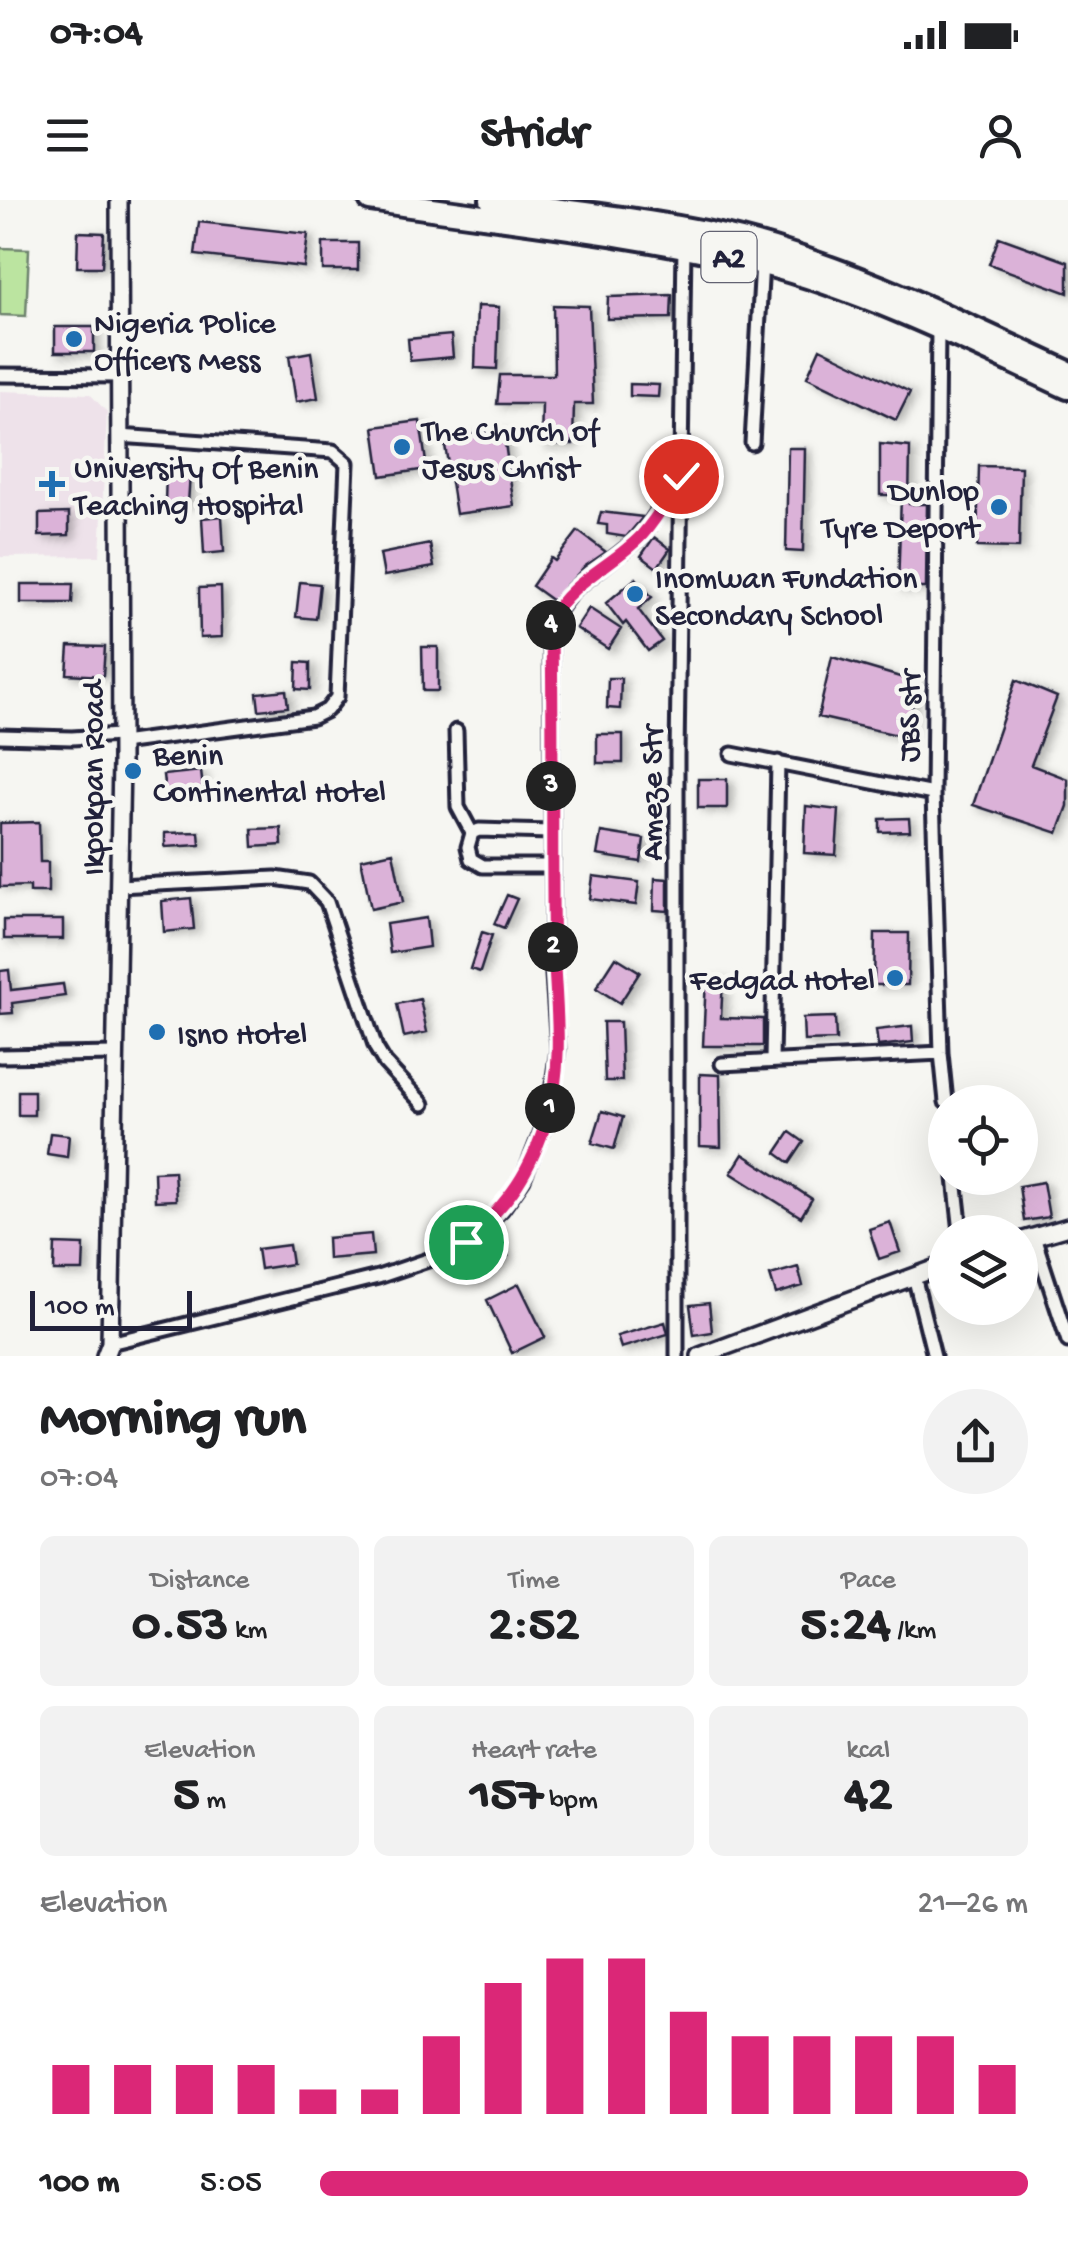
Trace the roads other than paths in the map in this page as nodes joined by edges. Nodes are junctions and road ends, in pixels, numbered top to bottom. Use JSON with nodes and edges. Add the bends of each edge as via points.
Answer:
{"nodes":[{"id":1,"x":118,"y":200,"type":"edge"},
{"id":2,"x":370,"y":200,"type":"edge"},
{"id":3,"x":490,"y":200,"type":"edge"},
{"id":4,"x":685,"y":239,"type":"junction"},
{"id":5,"x":762,"y":255,"type":"junction"},
{"id":6,"x":938,"y":330,"type":"junction"},
{"id":7,"x":1068,"y":372,"type":"edge"},
{"id":8,"x":0,"y":375,"type":"edge"},
{"id":9,"x":120,"y":376,"type":"junction"},
{"id":10,"x":1068,"y":388,"type":"edge"},
{"id":11,"x":119,"y":436,"type":"junction"},
{"id":12,"x":752,"y":444,"type":"dead end"},
{"id":13,"x":681,"y":476,"type":"junction"},
{"id":14,"x":456,"y":731,"type":"dead end"},
{"id":15,"x":0,"y":736,"type":"edge"},
{"id":16,"x":120,"y":739,"type":"junction"},
{"id":17,"x":732,"y":754,"type":"dead end"},
{"id":18,"x":778,"y":762,"type":"junction"},
{"id":19,"x":933,"y":794,"type":"junction"},
{"id":20,"x":476,"y":832,"type":"junction"},
{"id":21,"x":551,"y":832,"type":"junction"},
{"id":22,"x":552,"y":866,"type":"junction"},
{"id":23,"x":118,"y":886,"type":"junction"},
{"id":24,"x":941,"y":1053,"type":"junction"},
{"id":25,"x":115,"y":1054,"type":"junction"},
{"id":26,"x":0,"y":1056,"type":"edge"},
{"id":27,"x":772,"y":1060,"type":"junction"},
{"id":28,"x":722,"y":1064,"type":"dead end"},
{"id":29,"x":944,"y":1085,"type":"edge"},
{"id":30,"x":423,"y":1104,"type":"dead end"},
{"id":31,"x":1068,"y":1227,"type":"edge"},
{"id":32,"x":1038,"y":1236,"type":"edge"},
{"id":33,"x":1038,"y":1266,"type":"edge"},
{"id":34,"x":928,"y":1271,"type":"edge"},
{"id":35,"x":914,"y":1276,"type":"junction"},
{"id":36,"x":1068,"y":1341,"type":"edge"},
{"id":37,"x":108,"y":1350,"type":"edge"},
{"id":38,"x":678,"y":1356,"type":"edge"},
{"id":39,"x":700,"y":1356,"type":"edge"},
{"id":40,"x":934,"y":1356,"type":"edge"}],
"edges":[{"from":1,"to":9,"type":"street","name":"Ikpokpan Road"},
{"from":2,"to":4,"type":"highway","number":"A2"},
{"from":3,"to":4,"type":"highway","number":"A2","via":[[591,212]]},
{"from":4,"to":5,"type":"highway","number":"A2"},
{"from":4,"to":13,"type":"street","name":"Ameze Str"},
{"from":5,"to":6,"type":"highway","number":"A2"},
{"from":5,"to":7,"type":"highway","number":"A2","via":[[807,259]]},
{"from":5,"to":12,"type":"street"},
{"from":6,"to":10,"type":"highway","number":"A2"},
{"from":6,"to":19,"type":"street","name":"JBS str"},
{"from":8,"to":9,"type":"street"},
{"from":9,"to":11,"type":"street","name":"Ikpokpan Road"},
{"from":11,"to":16,"type":"street","name":"Ikpokpan Road"},
{"from":11,"to":16,"type":"street","via":[[334,451],[347,463],[337,697],[314,717]]},
{"from":13,"to":21,"type":"street","via":[[642,536],[573,590],[551,619]]},
{"from":13,"to":38,"type":"street","name":"Ameze Str"},
{"from":14,"to":20,"type":"street","via":[[458,806]]},
{"from":15,"to":16,"type":"street"},
{"from":16,"to":23,"type":"street","name":"Ikpokpan Road"},
{"from":17,"to":18,"type":"street"},
{"from":18,"to":19,"type":"street"},
{"from":18,"to":27,"type":"street"},
{"from":19,"to":24,"type":"street","name":"JBS str"},
{"from":20,"to":21,"type":"street"},
{"from":20,"to":22,"type":"street","via":[[468,846],[476,863]]},
{"from":21,"to":22,"type":"street"},
{"from":22,"to":37,"type":"street","via":[[558,1049],[549,1113],[524,1179],[502,1209],[466,1242],[431,1259]]},
{"from":23,"to":25,"type":"street","name":"Ikpokpan Road"},
{"from":23,"to":30,"type":"street","via":[[275,878],[309,883],[328,902],[376,1048]]},
{"from":24,"to":27,"type":"street"},
{"from":24,"to":29,"type":"street","name":"JBS str"},
{"from":25,"to":26,"type":"street"},
{"from":25,"to":37,"type":"street","name":"Ikpokpan Road"},
{"from":27,"to":28,"type":"street"},
{"from":31,"to":32,"type":"street"},
{"from":33,"to":36,"type":"street"},
{"from":34,"to":35,"type":"street"},
{"from":35,"to":39,"type":"street"},
{"from":35,"to":40,"type":"street"}]}
